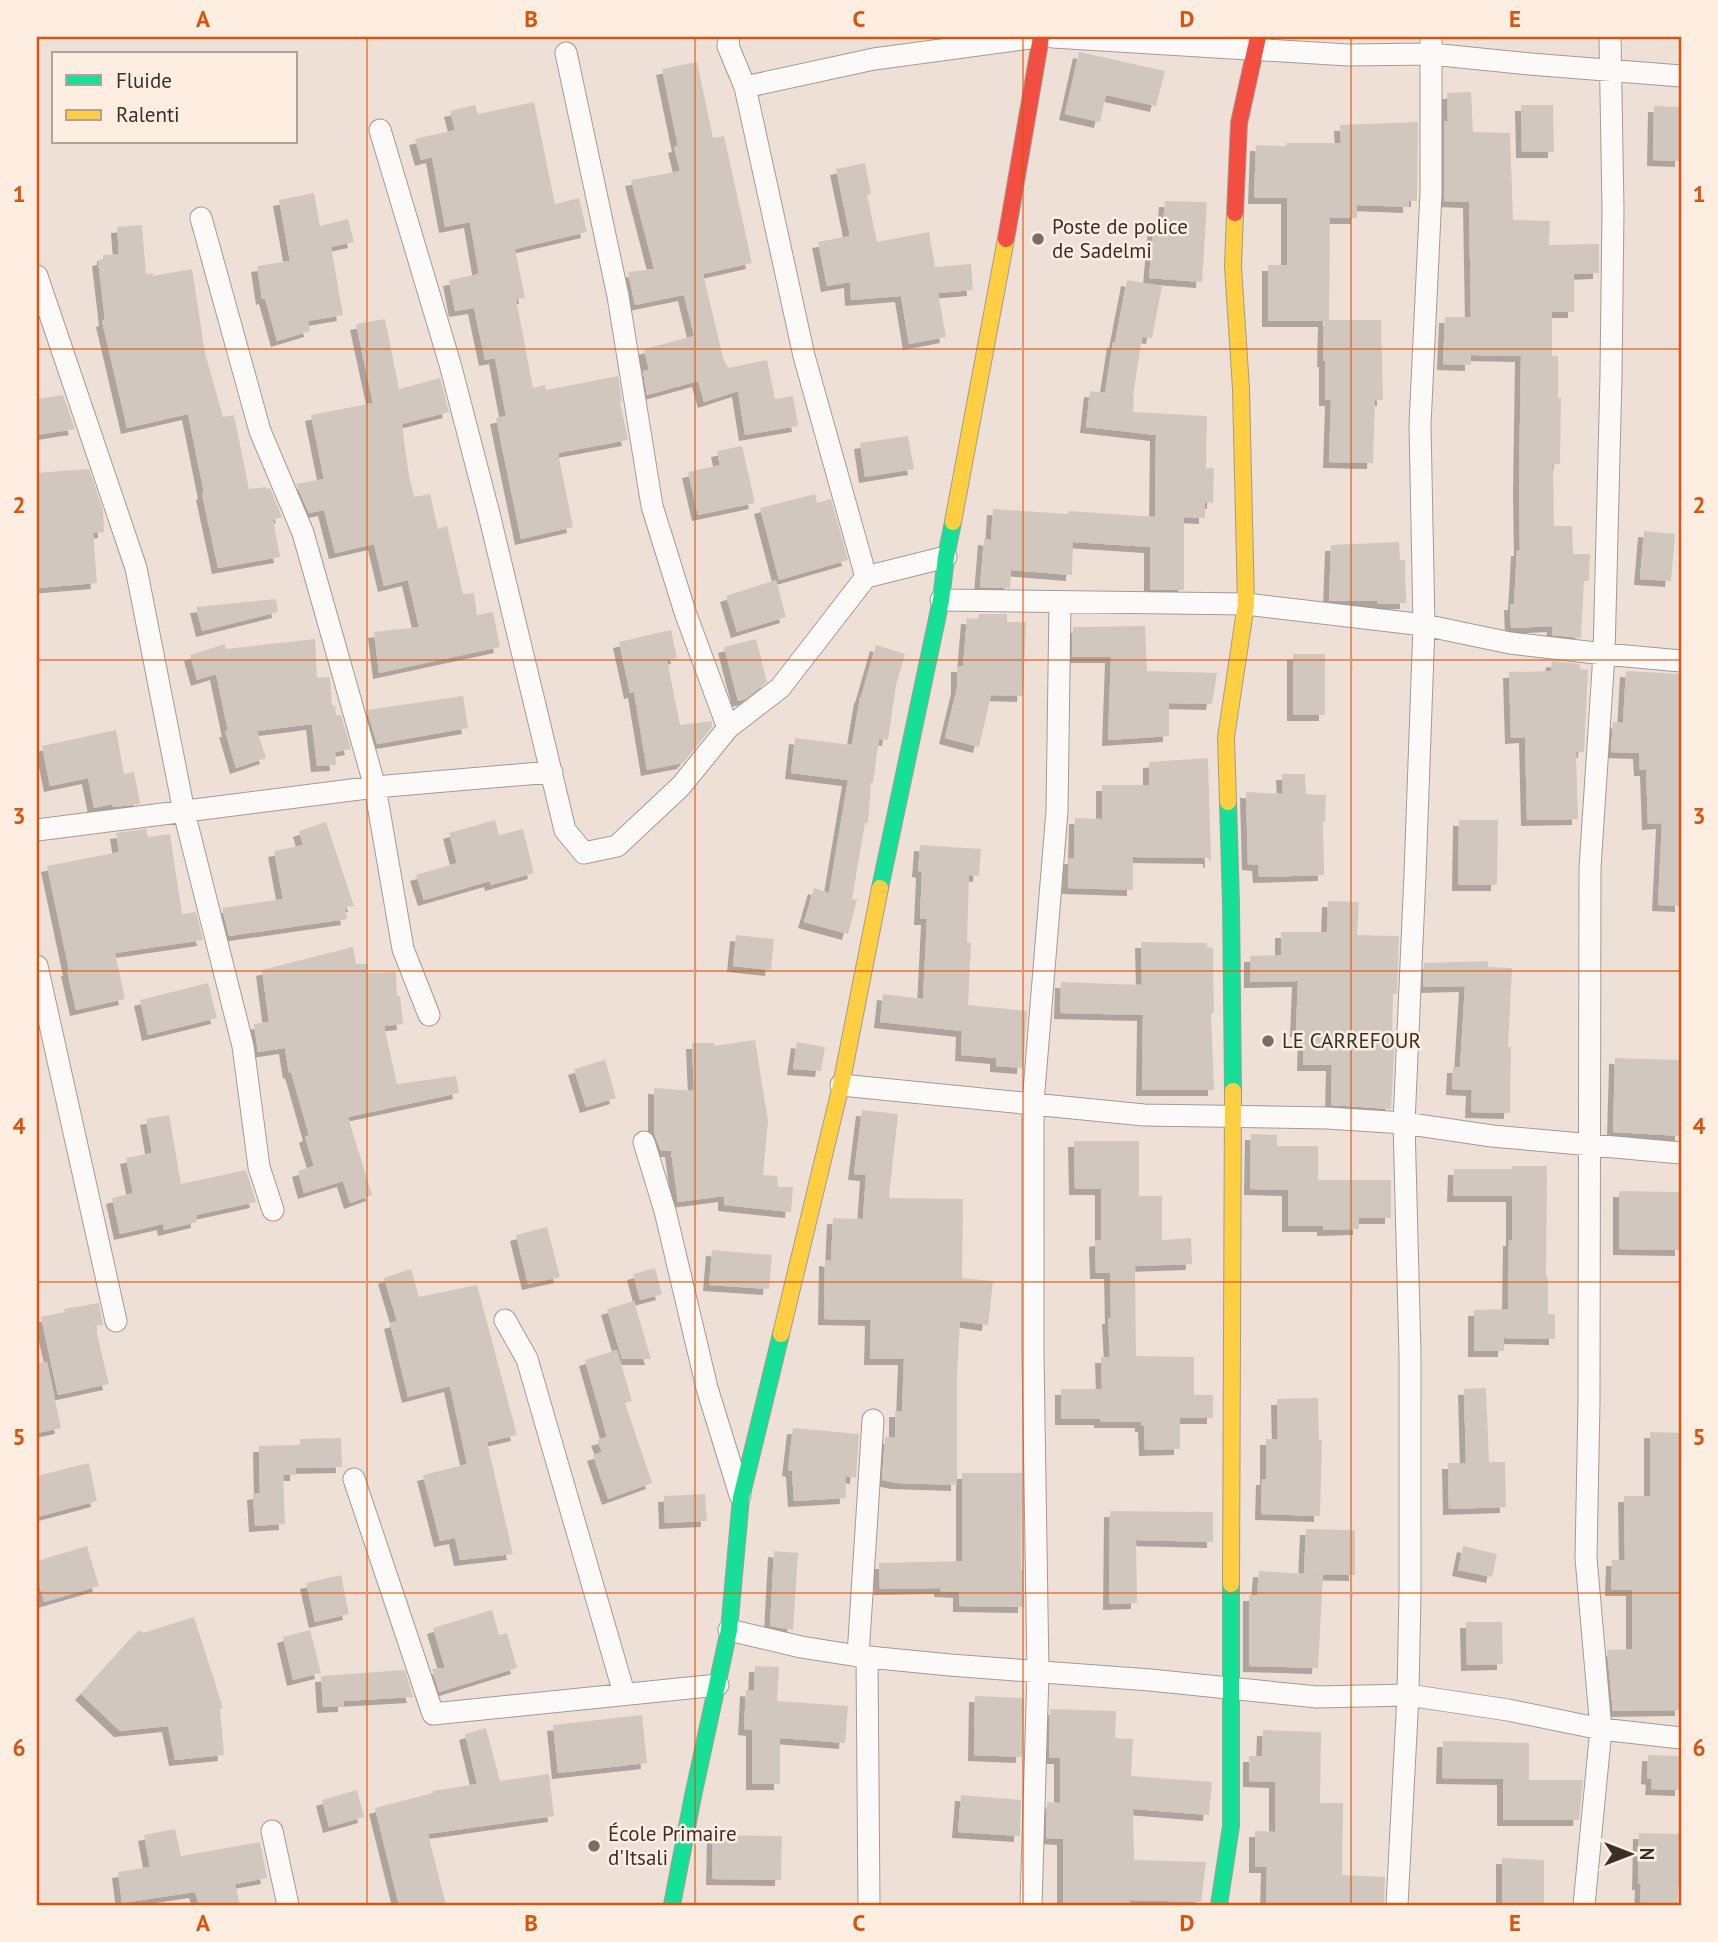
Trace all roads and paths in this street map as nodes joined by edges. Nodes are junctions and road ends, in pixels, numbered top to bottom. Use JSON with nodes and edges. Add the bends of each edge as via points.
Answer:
{"nodes":[{"id":1,"x":729,"y":37,"type":"edge"},
{"id":2,"x":1039,"y":37,"type":"edge"},
{"id":3,"x":1053,"y":37,"type":"edge"},
{"id":4,"x":1610,"y":37,"type":"edge"},
{"id":5,"x":1257,"y":43,"type":"edge"},
{"id":6,"x":1431,"y":46,"type":"edge"},
{"id":7,"x":566,"y":53,"type":"dead end"},
{"id":8,"x":1612,"y":69,"type":"junction"},
{"id":9,"x":1681,"y":76,"type":"edge"},
{"id":10,"x":745,"y":87,"type":"junction"},
{"id":11,"x":380,"y":130,"type":"dead end"},
{"id":12,"x":201,"y":218,"type":"dead end"},
{"id":13,"x":37,"y":276,"type":"edge"},
{"id":14,"x":946,"y":557,"type":"junction"},
{"id":15,"x":866,"y":577,"type":"junction"},
{"id":16,"x":941,"y":600,"type":"junction"},
{"id":17,"x":1060,"y":602,"type":"junction"},
{"id":18,"x":1246,"y":604,"type":"junction"},
{"id":19,"x":1424,"y":625,"type":"junction"},
{"id":20,"x":1604,"y":654,"type":"junction"},
{"id":21,"x":1681,"y":661,"type":"edge"},
{"id":22,"x":728,"y":728,"type":"junction"},
{"id":23,"x":552,"y":772,"type":"junction"},
{"id":24,"x":375,"y":787,"type":"junction"},
{"id":25,"x":184,"y":812,"type":"junction"},
{"id":26,"x":37,"y":830,"type":"edge"},
{"id":27,"x":37,"y":966,"type":"edge"},
{"id":28,"x":429,"y":1015,"type":"dead end"},
{"id":29,"x":841,"y":1085,"type":"junction"},
{"id":30,"x":1033,"y":1103,"type":"junction"},
{"id":31,"x":1233,"y":1117,"type":"junction"},
{"id":32,"x":1404,"y":1123,"type":"junction"},
{"id":33,"x":644,"y":1142,"type":"dead end"},
{"id":34,"x":1590,"y":1144,"type":"junction"},
{"id":35,"x":1681,"y":1153,"type":"edge"},
{"id":36,"x":273,"y":1210,"type":"dead end"},
{"id":37,"x":505,"y":1320,"type":"dead end"},
{"id":38,"x":116,"y":1321,"type":"dead end"},
{"id":39,"x":873,"y":1420,"type":"dead end"},
{"id":40,"x":354,"y":1479,"type":"dead end"},
{"id":41,"x":741,"y":1498,"type":"junction"},
{"id":42,"x":729,"y":1630,"type":"junction"},
{"id":43,"x":862,"y":1656,"type":"junction"},
{"id":44,"x":1038,"y":1673,"type":"junction"},
{"id":45,"x":718,"y":1685,"type":"junction"},
{"id":46,"x":1230,"y":1688,"type":"junction"},
{"id":47,"x":624,"y":1693,"type":"junction"},
{"id":48,"x":1408,"y":1695,"type":"junction"},
{"id":49,"x":1601,"y":1729,"type":"junction"},
{"id":50,"x":1681,"y":1738,"type":"edge"},
{"id":51,"x":272,"y":1831,"type":"dead end"},
{"id":52,"x":288,"y":1905,"type":"edge"},
{"id":53,"x":672,"y":1905,"type":"edge"},
{"id":54,"x":869,"y":1905,"type":"edge"},
{"id":55,"x":1031,"y":1905,"type":"edge"},
{"id":56,"x":1219,"y":1905,"type":"edge"},
{"id":57,"x":1397,"y":1905,"type":"edge"},
{"id":58,"x":1584,"y":1905,"type":"edge"}],
"edges":[{"from":1,"to":10,"type":"street","via":[[728,46]]},
{"from":2,"to":10,"type":"street","via":[[874,60]]},
{"from":2,"to":14,"type":"street"},
{"from":3,"to":5,"type":"street"},
{"from":4,"to":8,"type":"street"},
{"from":5,"to":6,"type":"street","via":[[1348,55]]},
{"from":5,"to":18,"type":"street","via":[[1239,123],[1233,266]]},
{"from":6,"to":8,"type":"street","via":[[1530,64]]},
{"from":6,"to":19,"type":"street","via":[[1431,193],[1420,425]]},
{"from":7,"to":22,"type":"street","via":[[618,296],[652,506]]},
{"from":8,"to":9,"type":"street"},
{"from":8,"to":20,"type":"street"},
{"from":10,"to":15,"type":"street","via":[[804,356]]},
{"from":11,"to":23,"type":"street","via":[[450,364]]},
{"from":12,"to":24,"type":"street","via":[[260,431],[303,533]]},
{"from":13,"to":25,"type":"street","via":[[136,568]]},
{"from":14,"to":15,"type":"street"},
{"from":14,"to":16,"type":"street"},
{"from":15,"to":22,"type":"street","via":[[780,688]]},
{"from":16,"to":17,"type":"street"},
{"from":16,"to":29,"type":"street"},
{"from":17,"to":18,"type":"street"},
{"from":17,"to":30,"type":"street","via":[[1057,811]]},
{"from":18,"to":19,"type":"street"},
{"from":18,"to":31,"type":"street","via":[[1226,737]]},
{"from":19,"to":20,"type":"street","via":[[1510,643]]},
{"from":19,"to":32,"type":"street"},
{"from":20,"to":21,"type":"street"},
{"from":20,"to":34,"type":"street","via":[[1590,867]]},
{"from":22,"to":23,"type":"street","via":[[681,786],[617,846],[584,853],[565,830]]},
{"from":23,"to":24,"type":"street"},
{"from":24,"to":25,"type":"street"},
{"from":24,"to":28,"type":"street","via":[[403,949]]},
{"from":25,"to":26,"type":"street"},
{"from":25,"to":36,"type":"street","via":[[243,1045],[259,1167]]},
{"from":27,"to":38,"type":"street"},
{"from":29,"to":30,"type":"street"},
{"from":29,"to":41,"type":"street"},
{"from":30,"to":31,"type":"street","via":[[1144,1115]]},
{"from":30,"to":44,"type":"street"},
{"from":31,"to":32,"type":"street"},
{"from":31,"to":46,"type":"street"},
{"from":32,"to":34,"type":"street"},
{"from":32,"to":48,"type":"street","via":[[1410,1354]]},
{"from":33,"to":41,"type":"street"},
{"from":34,"to":35,"type":"street"},
{"from":34,"to":49,"type":"street","via":[[1586,1558]]},
{"from":37,"to":47,"type":"street","via":[[527,1359]]},
{"from":39,"to":43,"type":"street"},
{"from":40,"to":47,"type":"street","via":[[433,1714]]},
{"from":41,"to":42,"type":"street"},
{"from":42,"to":43,"type":"street"},
{"from":42,"to":45,"type":"street"},
{"from":43,"to":44,"type":"street"},
{"from":43,"to":54,"type":"street"},
{"from":44,"to":46,"type":"street"},
{"from":44,"to":55,"type":"street"},
{"from":45,"to":47,"type":"street"},
{"from":45,"to":53,"type":"street"},
{"from":46,"to":48,"type":"street","via":[[1317,1697]]},
{"from":46,"to":56,"type":"street","via":[[1231,1826]]},
{"from":48,"to":49,"type":"street"},
{"from":48,"to":57,"type":"street"},
{"from":49,"to":50,"type":"street"},
{"from":49,"to":58,"type":"street"},
{"from":51,"to":52,"type":"street"}]}
